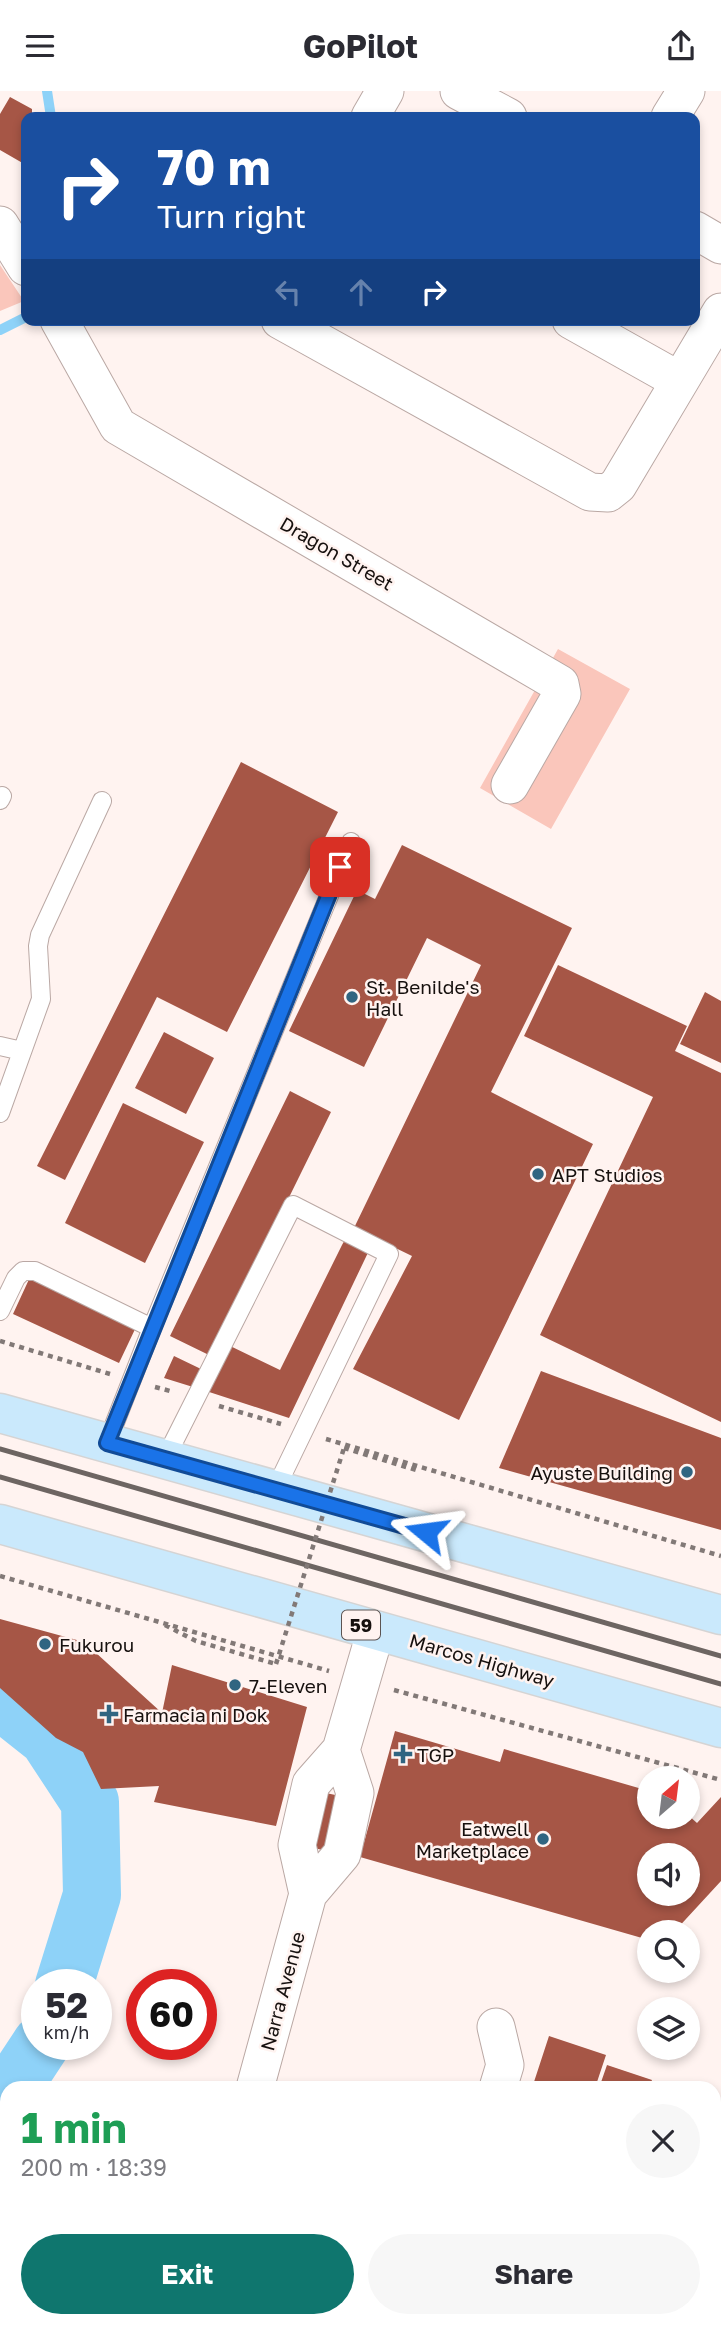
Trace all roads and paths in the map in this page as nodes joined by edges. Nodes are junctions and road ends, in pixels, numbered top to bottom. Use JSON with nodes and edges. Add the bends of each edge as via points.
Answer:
{"nodes":[{"id":1,"x":385,"y":91,"type":"edge"},
{"id":2,"x":459,"y":91,"type":"edge"},
{"id":3,"x":526,"y":91,"type":"edge"},
{"id":4,"x":685,"y":91,"type":"edge"},
{"id":5,"x":373,"y":112,"type":"edge"},
{"id":6,"x":500,"y":112,"type":"edge"},
{"id":7,"x":513,"y":112,"type":"edge"},
{"id":8,"x":673,"y":112,"type":"edge"},
{"id":9,"x":0,"y":225,"type":"edge"},
{"id":10,"x":700,"y":233,"type":"edge"},
{"id":11,"x":721,"y":245,"type":"edge"},
{"id":12,"x":21,"y":259,"type":"edge"},
{"id":13,"x":721,"y":312,"type":"edge"},
{"id":14,"x":62,"y":326,"type":"edge"},
{"id":15,"x":291,"y":326,"type":"edge"},
{"id":16,"x":582,"y":326,"type":"edge"},
{"id":17,"x":678,"y":380,"type":"junction"},
{"id":18,"x":510,"y":785,"type":"dead end"},
{"id":19,"x":102,"y":801,"type":"dead end"},
{"id":20,"x":351,"y":842,"type":"dead end"},
{"id":21,"x":0,"y":1045,"type":"edge"},
{"id":22,"x":22,"y":1051,"type":"junction"},
{"id":23,"x":0,"y":1113,"type":"edge"},
{"id":24,"x":0,"y":1311,"type":"edge"},
{"id":25,"x":152,"y":1328,"type":"junction"},
{"id":26,"x":0,"y":1341,"type":"edge"},
{"id":27,"x":131,"y":1380,"type":"junction"},
{"id":28,"x":180,"y":1394,"type":"dead end"},
{"id":29,"x":218,"y":1406,"type":"dead end"},
{"id":30,"x":0,"y":1413,"type":"edge"},
{"id":31,"x":284,"y":1425,"type":"dead end"},
{"id":32,"x":322,"y":1438,"type":"dead end"},
{"id":33,"x":107,"y":1443,"type":"junction"},
{"id":34,"x":165,"y":1459,"type":"junction"},
{"id":35,"x":416,"y":1470,"type":"dead end"},
{"id":36,"x":275,"y":1490,"type":"junction"},
{"id":37,"x":0,"y":1524,"type":"edge"},
{"id":38,"x":721,"y":1556,"type":"edge"},
{"id":39,"x":721,"y":1615,"type":"edge"},
{"id":40,"x":157,"y":1621,"type":"dead end"},
{"id":41,"x":376,"y":1630,"type":"junction"},
{"id":42,"x":721,"y":1728,"type":"edge"},
{"id":43,"x":496,"y":2027,"type":"dead end"},
{"id":44,"x":257,"y":2081,"type":"edge"},
{"id":45,"x":500,"y":2081,"type":"edge"}],
"edges":[{"from":1,"to":5,"type":"street"},
{"from":2,"to":6,"type":"street"},
{"from":3,"to":7,"type":"street"},
{"from":4,"to":8,"type":"street"},
{"from":9,"to":12,"type":"street"},
{"from":10,"to":11,"type":"street"},
{"from":13,"to":17,"type":"street"},
{"from":14,"to":18,"type":"street","name":"Dragon Street","via":[[118,426],[560,684],[562,694]]},
{"from":15,"to":17,"type":"street","via":[[590,492],[608,493],[618,485]]},
{"from":16,"to":17,"type":"street"},
{"from":19,"to":22,"type":"lane","via":[[40,935],[41,999]]},
{"from":20,"to":25,"type":"lane"},
{"from":21,"to":22,"type":"lane"},
{"from":22,"to":23,"type":"lane"},
{"from":24,"to":25,"type":"lane","via":[[16,1278],[23,1271],[35,1271]]},
{"from":25,"to":27,"type":"lane"},
{"from":26,"to":27,"type":"path"},
{"from":27,"to":28,"type":"path"},
{"from":27,"to":33,"type":"lane"},
{"from":29,"to":31,"type":"path"},
{"from":30,"to":33,"type":"main road"},
{"from":32,"to":38,"type":"path"},
{"from":33,"to":34,"type":"main road"},
{"from":34,"to":36,"type":"main road"},
{"from":34,"to":36,"type":"lane","via":[[293,1205],[389,1254]]},
{"from":35,"to":40,"type":"path","bridge":true,"via":[[344,1448],[276,1664],[196,1641]]},
{"from":36,"to":39,"type":"main road"},
{"from":37,"to":41,"type":"main road","name":"Marcos Highway","number":"59"},
{"from":41,"to":42,"type":"main road","name":"Marcos Highway","number":"59"},
{"from":41,"to":44,"type":"street","name":"Narra Avenue","via":[[341,1750],[311,1784],[297,1845],[308,1894]]},
{"from":43,"to":45,"type":"street","via":[[505,2065]]}]}
